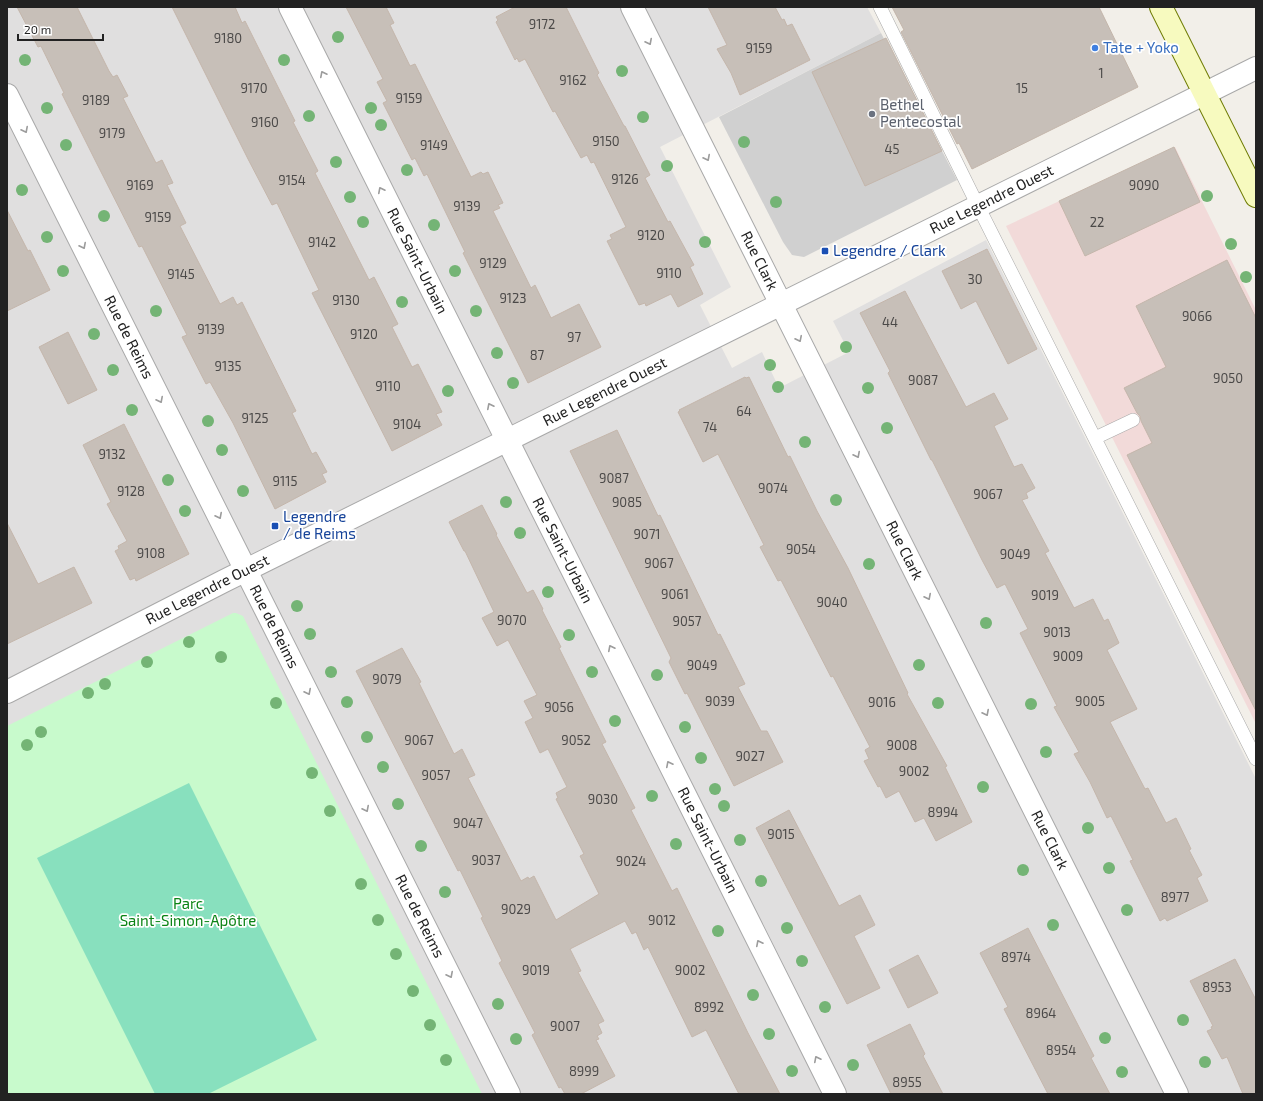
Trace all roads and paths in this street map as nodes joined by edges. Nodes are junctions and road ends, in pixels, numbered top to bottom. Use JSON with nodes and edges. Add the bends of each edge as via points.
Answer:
{"nodes":[{"id":1,"x":290,"y":7,"type":"edge"},
{"id":2,"x":632,"y":7,"type":"edge"},
{"id":3,"x":880,"y":7,"type":"edge"},
{"id":4,"x":1161,"y":7,"type":"edge"},
{"id":5,"x":1256,"y":68,"type":"edge"},
{"id":6,"x":1204,"y":94,"type":"junction"},
{"id":7,"x":7,"y":95,"type":"edge"},
{"id":8,"x":1256,"y":196,"type":"edge"},
{"id":9,"x":978,"y":206,"type":"junction"},
{"id":10,"x":781,"y":304,"type":"junction"},
{"id":11,"x":1133,"y":420,"type":"dead end"},
{"id":12,"x":1095,"y":438,"type":"junction"},
{"id":13,"x":508,"y":441,"type":"junction"},
{"id":14,"x":246,"y":570,"type":"junction"},
{"id":15,"x":7,"y":692,"type":"edge"},
{"id":16,"x":1256,"y":759,"type":"edge"},
{"id":17,"x":509,"y":1094,"type":"edge"},
{"id":18,"x":835,"y":1094,"type":"edge"},
{"id":19,"x":1177,"y":1094,"type":"edge"}],
"edges":[{"from":13,"to":1,"type":"street","name":"Rue Saint-Urbain","one_way":true},
{"from":2,"to":10,"type":"street","name":"Rue Clark","one_way":true},
{"from":3,"to":9,"type":"lane"},
{"from":4,"to":6,"type":"main road"},
{"from":5,"to":6,"type":"street","name":"Rue Legendre Ouest"},
{"from":6,"to":8,"type":"main road"},
{"from":6,"to":9,"type":"street","name":"Rue Legendre Ouest"},
{"from":7,"to":14,"type":"street","name":"Rue de Reims","one_way":true},
{"from":9,"to":10,"type":"street","name":"Rue Legendre Ouest"},
{"from":9,"to":12,"type":"lane"},
{"from":10,"to":13,"type":"street","name":"Rue Legendre Ouest"},
{"from":10,"to":19,"type":"street","name":"Rue Clark","one_way":true},
{"from":11,"to":12,"type":"lane"},
{"from":12,"to":16,"type":"lane"},
{"from":13,"to":14,"type":"street","name":"Rue Legendre Ouest"},
{"from":18,"to":13,"type":"street","name":"Rue Saint-Urbain","one_way":true},
{"from":14,"to":15,"type":"street","name":"Rue Legendre Ouest"},
{"from":14,"to":17,"type":"street","name":"Rue de Reims","one_way":true}]}
